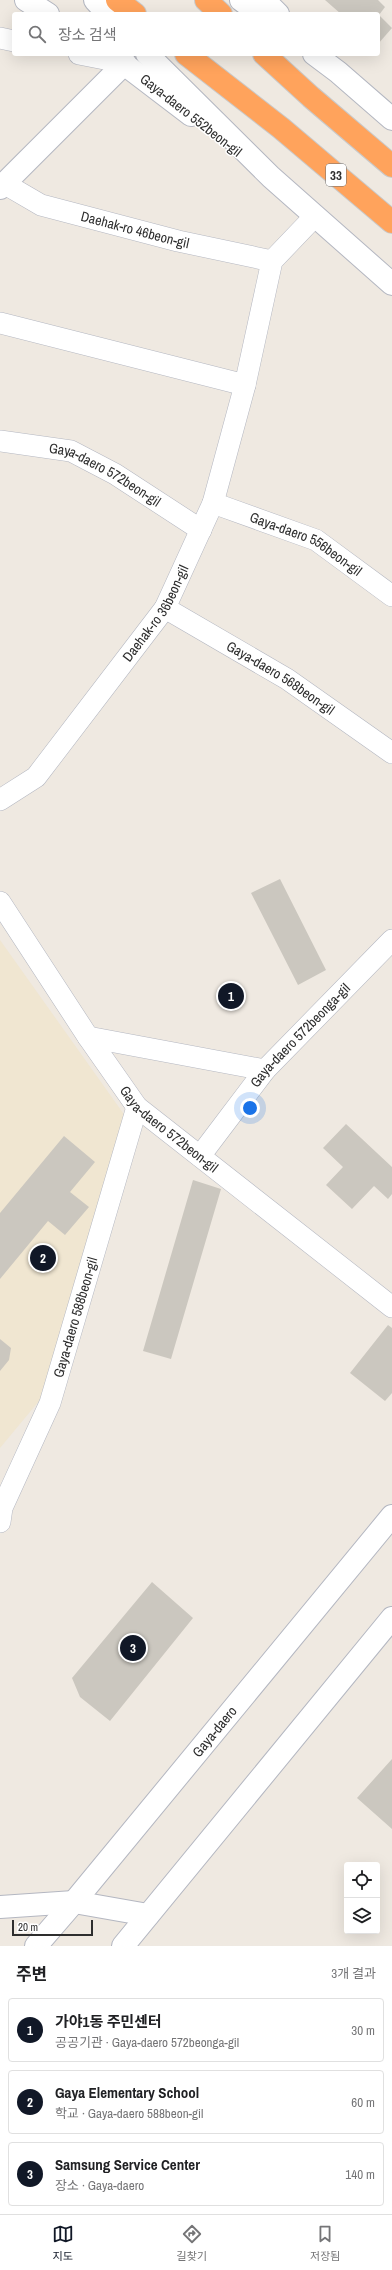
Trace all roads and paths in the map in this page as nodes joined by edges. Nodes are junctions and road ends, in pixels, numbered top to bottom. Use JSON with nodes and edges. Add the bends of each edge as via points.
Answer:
{"nodes":[{"id":1,"x":26,"y":0,"type":"edge"},
{"id":2,"x":95,"y":0,"type":"edge"},
{"id":3,"x":117,"y":0,"type":"edge"},
{"id":4,"x":206,"y":0,"type":"edge"},
{"id":5,"x":241,"y":0,"type":"edge"},
{"id":6,"x":264,"y":0,"type":"edge"},
{"id":7,"x":45,"y":12,"type":"edge"},
{"id":8,"x":106,"y":12,"type":"edge"},
{"id":9,"x":132,"y":12,"type":"edge"},
{"id":10,"x":219,"y":12,"type":"edge"},
{"id":11,"x":257,"y":12,"type":"edge"},
{"id":12,"x":276,"y":12,"type":"edge"},
{"id":13,"x":0,"y":38,"type":"edge"},
{"id":14,"x":12,"y":41,"type":"edge"},
{"id":15,"x":95,"y":56,"type":"edge"},
{"id":16,"x":149,"y":56,"type":"edge"},
{"id":17,"x":189,"y":56,"type":"edge"},
{"id":18,"x":266,"y":56,"type":"edge"},
{"id":19,"x":317,"y":56,"type":"edge"},
{"id":20,"x":322,"y":56,"type":"edge"},
{"id":21,"x":118,"y":59,"type":"edge"},
{"id":22,"x":338,"y":72,"type":"junction"},
{"id":23,"x":392,"y":119,"type":"edge"},
{"id":24,"x":392,"y":166,"type":"edge"},
{"id":25,"x":271,"y":177,"type":"junction"},
{"id":26,"x":2,"y":186,"type":"edge"},
{"id":27,"x":315,"y":216,"type":"junction"},
{"id":28,"x":392,"y":222,"type":"edge"},
{"id":29,"x":272,"y":261,"type":"junction"},
{"id":30,"x":392,"y":284,"type":"edge"},
{"id":31,"x":0,"y":323,"type":"edge"},
{"id":32,"x":245,"y":385,"type":"junction"},
{"id":33,"x":0,"y":441,"type":"edge"},
{"id":34,"x":214,"y":503,"type":"junction"},
{"id":35,"x":201,"y":530,"type":"junction"},
{"id":36,"x":392,"y":596,"type":"edge"},
{"id":37,"x":165,"y":608,"type":"junction"},
{"id":38,"x":392,"y":753,"type":"edge"},
{"id":39,"x":0,"y":800,"type":"edge"},
{"id":40,"x":0,"y":902,"type":"edge"},
{"id":41,"x":392,"y":940,"type":"edge"},
{"id":42,"x":88,"y":1037,"type":"junction"},
{"id":43,"x":265,"y":1070,"type":"junction"},
{"id":44,"x":137,"y":1107,"type":"junction"},
{"id":45,"x":200,"y":1156,"type":"junction"},
{"id":46,"x":392,"y":1307,"type":"edge"},
{"id":47,"x":392,"y":1516,"type":"edge"},
{"id":48,"x":0,"y":1522,"type":"edge"},
{"id":49,"x":392,"y":1618,"type":"edge"},
{"id":50,"x":74,"y":1902,"type":"junction"},
{"id":51,"x":0,"y":1907,"type":"edge"},
{"id":52,"x":148,"y":1915,"type":"junction"},
{"id":53,"x":126,"y":1945,"type":"edge"},
{"id":54,"x":36,"y":1946,"type":"edge"}],
"edges":[{"from":1,"to":7,"type":"street"},
{"from":2,"to":8,"type":"street"},
{"from":3,"to":9,"type":"highway"},
{"from":4,"to":10,"type":"highway"},
{"from":5,"to":11,"type":"street"},
{"from":6,"to":12,"type":"street"},
{"from":13,"to":14,"type":"street"},
{"from":15,"to":21,"type":"street"},
{"from":16,"to":25,"type":"street","name":"Gaya-daero 552beon-gil"},
{"from":17,"to":28,"type":"highway","number":"33","via":[[281,128]]},
{"from":18,"to":24,"type":"highway"},
{"from":19,"to":22,"type":"street"},
{"from":20,"to":22,"type":"street"},
{"from":21,"to":25,"type":"street","name":"Gaya-daero 552beon-gil"},
{"from":21,"to":26,"type":"street","name":"Daehak-ro 46beon-gil"},
{"from":22,"to":23,"type":"street"},
{"from":25,"to":27,"type":"street","name":"Gaya-daero 552beon-gil"},
{"from":26,"to":29,"type":"street","name":"Daehak-ro 46beon-gil","via":[[41,204],[178,241]]},
{"from":27,"to":29,"type":"street"},
{"from":27,"to":30,"type":"street","name":"Gaya-daero 552beon-gil"},
{"from":29,"to":32,"type":"street","name":"Daehak-ro 36beon-gil"},
{"from":31,"to":32,"type":"street"},
{"from":32,"to":34,"type":"street","name":"Daehak-ro 36beon-gil"},
{"from":33,"to":35,"type":"street","name":"Gaya-daero 572beon-gil","via":[[71,451],[116,474]]},
{"from":34,"to":35,"type":"street","name":"Daehak-ro 36beon-gil"},
{"from":34,"to":36,"type":"street","name":"Gaya-daero 556beon-gil","via":[[316,540]]},
{"from":35,"to":37,"type":"street","name":"Daehak-ro 36beon-gil"},
{"from":37,"to":38,"type":"street","name":"Gaya-daero 568beon-gil","via":[[287,679]]},
{"from":37,"to":39,"type":"street","name":"Daehak-ro 36beon-gil","via":[[36,777]]},
{"from":40,"to":42,"type":"street","name":"Gaya-daero 572beon-gil"},
{"from":41,"to":43,"type":"street","name":"Gaya-daero 572beonga-gil"},
{"from":42,"to":43,"type":"street"},
{"from":42,"to":44,"type":"street","name":"Gaya-daero 572beon-gil"},
{"from":43,"to":45,"type":"street","name":"Gaya-daero 572beonga-gil"},
{"from":44,"to":45,"type":"street","name":"Gaya-daero 572beon-gil"},
{"from":44,"to":48,"type":"street","name":"Gaya-daero 588beon-gil","via":[[50,1403],[2,1508]]},
{"from":45,"to":46,"type":"street","name":"Gaya-daero 572beon-gil"},
{"from":47,"to":50,"type":"street","name":"Gaya-daero"},
{"from":49,"to":52,"type":"street"},
{"from":50,"to":51,"type":"street"},
{"from":50,"to":52,"type":"street"},
{"from":50,"to":54,"type":"street","name":"Gaya-daero"},
{"from":52,"to":53,"type":"street"}]}
